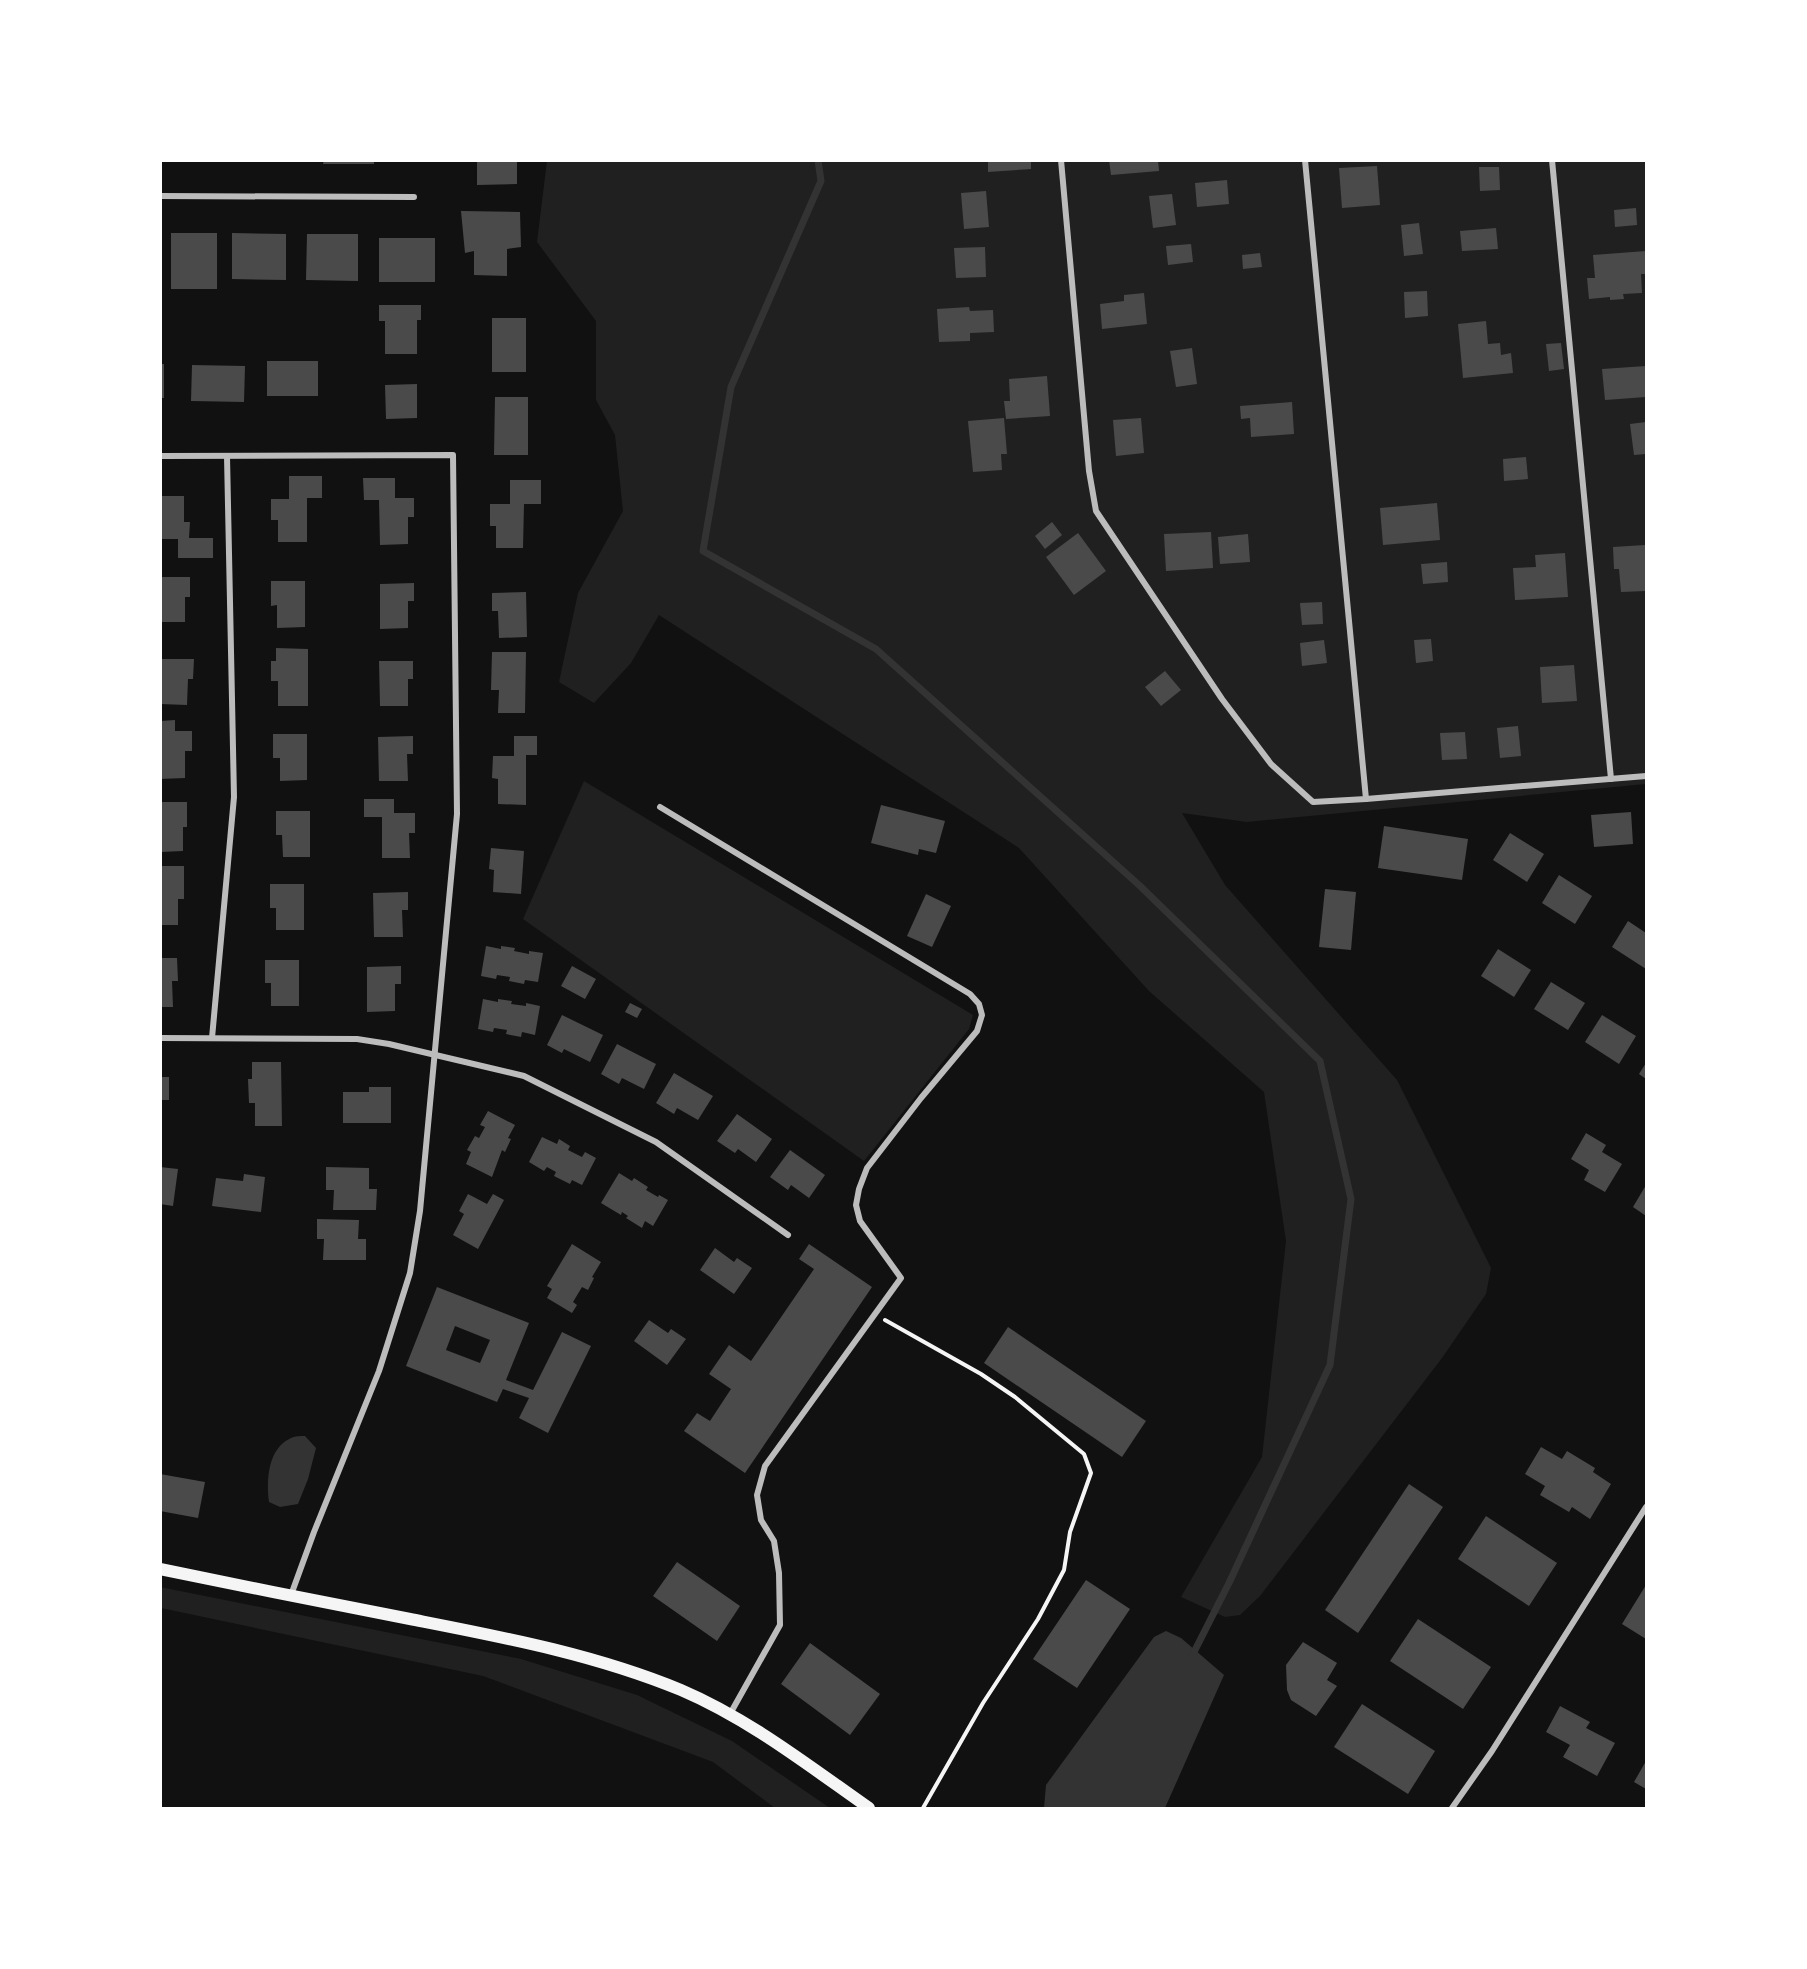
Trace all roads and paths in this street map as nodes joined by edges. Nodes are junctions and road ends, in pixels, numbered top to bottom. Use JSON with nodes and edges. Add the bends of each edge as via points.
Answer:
{"nodes":[{"id":1,"x":1060,"y":160,"type":"edge"},
{"id":2,"x":1305,"y":160,"type":"edge"},
{"id":3,"x":1552,"y":160,"type":"edge"},
{"id":4,"x":160,"y":196,"type":"edge"},
{"id":5,"x":414,"y":197,"type":"dead end"},
{"id":6,"x":160,"y":456,"type":"edge"},
{"id":7,"x":227,"y":456,"type":"junction"},
{"id":8,"x":1647,"y":776,"type":"edge"},
{"id":9,"x":1611,"y":779,"type":"junction"},
{"id":10,"x":1366,"y":799,"type":"junction"},
{"id":11,"x":660,"y":807,"type":"dead end"},
{"id":12,"x":160,"y":1038,"type":"edge"},
{"id":13,"x":212,"y":1038,"type":"junction"},
{"id":14,"x":435,"y":1054,"type":"junction"},
{"id":15,"x":788,"y":1235,"type":"dead end"},
{"id":16,"x":875,"y":1314,"type":"junction"},
{"id":17,"x":1647,"y":1507,"type":"edge"},
{"id":18,"x":160,"y":1569,"type":"edge"},
{"id":19,"x":290,"y":1595,"type":"junction"},
{"id":20,"x":730,"y":1714,"type":"junction"},
{"id":21,"x":869,"y":1809,"type":"edge"},
{"id":22,"x":923,"y":1809,"type":"edge"},
{"id":23,"x":1452,"y":1809,"type":"edge"}],
"edges":[{"from":1,"to":10,"type":"street","via":[[1096,511],[1222,699],[1271,764],[1313,802]]},
{"from":2,"to":10,"type":"street"},
{"from":3,"to":9,"type":"street"},
{"from":4,"to":5,"type":"street"},
{"from":6,"to":7,"type":"street"},
{"from":7,"to":13,"type":"street","via":[[234,797]]},
{"from":7,"to":14,"type":"street","via":[[453,455],[457,814]]},
{"from":8,"to":9,"type":"street"},
{"from":9,"to":10,"type":"street"},
{"from":11,"to":16,"type":"street","via":[[970,994],[980,1004],[982,1015],[977,1031],[867,1168],[859,1189],[856,1205],[860,1221],[901,1278]]},
{"from":12,"to":13,"type":"street"},
{"from":13,"to":14,"type":"street","via":[[357,1039]]},
{"from":14,"to":15,"type":"street","via":[[524,1076],[656,1142]]},
{"from":14,"to":19,"type":"street","via":[[410,1273],[379,1371]]},
{"from":16,"to":20,"type":"street","via":[[765,1466],[757,1495],[761,1520],[774,1541],[780,1626]]},
{"from":16,"to":22,"type":"path","via":[[1015,1397],[1084,1454],[1091,1473],[1070,1532],[1064,1570]]},
{"from":17,"to":23,"type":"street"},
{"from":18,"to":19,"type":"main road"},
{"from":19,"to":20,"type":"main road","via":[[492,1634],[594,1659],[682,1690]]},
{"from":20,"to":21,"type":"main road"}]}
